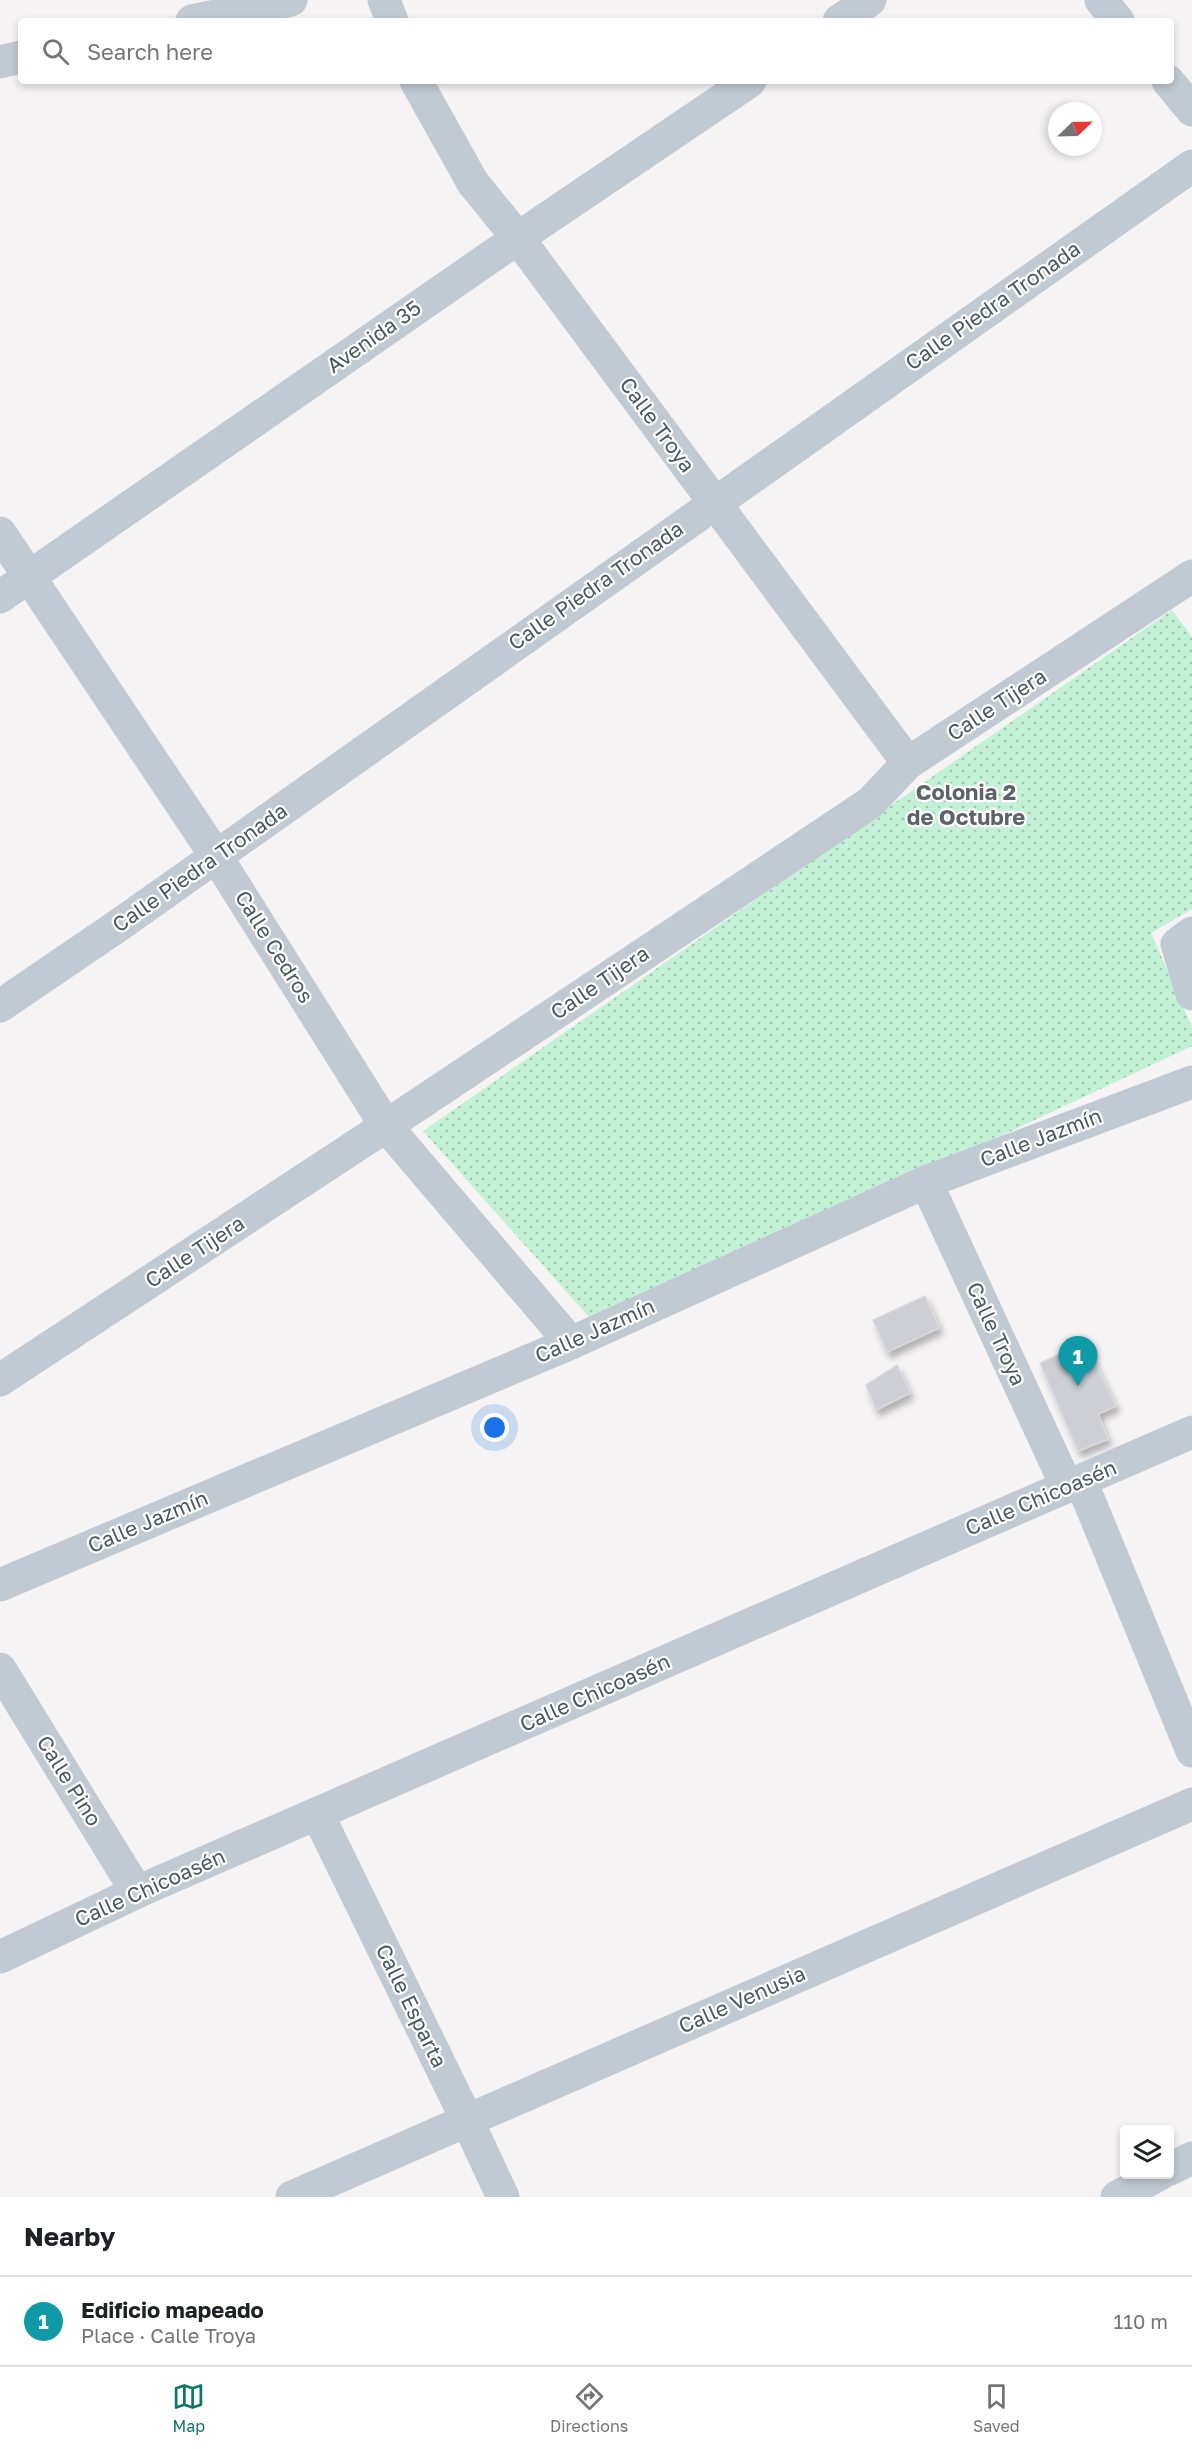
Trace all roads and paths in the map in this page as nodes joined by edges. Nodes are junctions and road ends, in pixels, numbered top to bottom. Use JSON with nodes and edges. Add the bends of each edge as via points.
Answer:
{"nodes":[{"id":1,"x":291,"y":0,"type":"edge"},
{"id":2,"x":384,"y":0,"type":"edge"},
{"id":3,"x":870,"y":0,"type":"edge"},
{"id":4,"x":1101,"y":0,"type":"edge"},
{"id":5,"x":206,"y":18,"type":"edge"},
{"id":6,"x":391,"y":18,"type":"edge"},
{"id":7,"x":843,"y":18,"type":"edge"},
{"id":8,"x":1116,"y":18,"type":"edge"},
{"id":9,"x":18,"y":58,"type":"edge"},
{"id":10,"x":0,"y":62,"type":"edge"},
{"id":11,"x":418,"y":84,"type":"edge"},
{"id":12,"x":746,"y":84,"type":"edge"},
{"id":13,"x":1170,"y":84,"type":"edge"},
{"id":14,"x":1192,"y":110,"type":"edge"},
{"id":15,"x":1192,"y":166,"type":"edge"},
{"id":16,"x":518,"y":238,"type":"junction"},
{"id":17,"x":714,"y":503,"type":"junction"},
{"id":18,"x":0,"y":533,"type":"edge"},
{"id":19,"x":1192,"y":576,"type":"edge"},
{"id":20,"x":28,"y":577,"type":"junction"},
{"id":21,"x":0,"y":597,"type":"edge"},
{"id":22,"x":908,"y":763,"type":"junction"},
{"id":23,"x":216,"y":856,"type":"junction"},
{"id":24,"x":1192,"y":933,"type":"edge"},
{"id":25,"x":1192,"y":993,"type":"edge"},
{"id":26,"x":0,"y":1006,"type":"edge"},
{"id":27,"x":1192,"y":1082,"type":"edge"},
{"id":28,"x":387,"y":1126,"type":"junction"},
{"id":29,"x":926,"y":1182,"type":"junction"},
{"id":30,"x":571,"y":1343,"type":"junction"},
{"id":31,"x":0,"y":1380,"type":"edge"},
{"id":32,"x":1192,"y":1432,"type":"edge"},
{"id":33,"x":1074,"y":1484,"type":"junction"},
{"id":34,"x":0,"y":1585,"type":"edge"},
{"id":35,"x":0,"y":1669,"type":"edge"},
{"id":36,"x":1192,"y":1750,"type":"edge"},
{"id":37,"x":1192,"y":1804,"type":"edge"},
{"id":38,"x":318,"y":1815,"type":"junction"},
{"id":39,"x":137,"y":1892,"type":"junction"},
{"id":40,"x":0,"y":1957,"type":"edge"},
{"id":41,"x":467,"y":2120,"type":"junction"},
{"id":42,"x":1192,"y":2158,"type":"edge"},
{"id":43,"x":1174,"y":2167,"type":"edge"},
{"id":44,"x":1152,"y":2179,"type":"edge"},
{"id":45,"x":292,"y":2197,"type":"edge"},
{"id":46,"x":503,"y":2197,"type":"edge"},
{"id":47,"x":1117,"y":2197,"type":"edge"}],
"edges":[{"from":1,"to":5,"type":"street"},
{"from":2,"to":6,"type":"street"},
{"from":3,"to":7,"type":"street"},
{"from":4,"to":8,"type":"street"},
{"from":9,"to":10,"type":"street"},
{"from":11,"to":16,"type":"street","name":"Calle Troya","via":[[473,183]]},
{"from":12,"to":16,"type":"street","name":"Avenida 35"},
{"from":13,"to":14,"type":"street"},
{"from":15,"to":17,"type":"street","name":"Calle Piedra Tronada"},
{"from":16,"to":17,"type":"street","name":"Calle Troya"},
{"from":16,"to":20,"type":"street","name":"Avenida 35"},
{"from":17,"to":22,"type":"street","name":"Calle Troya"},
{"from":17,"to":23,"type":"street","name":"Calle Piedra Tronada"},
{"from":18,"to":20,"type":"street","name":"Calle Cedros"},
{"from":19,"to":22,"type":"street","name":"Calle Tijera"},
{"from":20,"to":21,"type":"street","name":"Avenida 35"},
{"from":20,"to":23,"type":"street","name":"Calle Cedros"},
{"from":22,"to":28,"type":"street","name":"Calle Tijera","via":[[870,803]]},
{"from":23,"to":26,"type":"street","name":"Calle Piedra Tronada"},
{"from":23,"to":28,"type":"street","name":"Calle Cedros"},
{"from":24,"to":25,"type":"street","via":[[1177,944]]},
{"from":27,"to":29,"type":"street","name":"Calle Jazmín"},
{"from":28,"to":30,"type":"street","name":"Calle Cedros"},
{"from":28,"to":31,"type":"street","name":"Calle Tijera"},
{"from":29,"to":30,"type":"street","name":"Calle Jazmín"},
{"from":29,"to":33,"type":"street","name":"Calle Troya"},
{"from":30,"to":34,"type":"street","name":"Calle Jazmín"},
{"from":32,"to":33,"type":"street","name":"Calle Chicoasén"},
{"from":33,"to":36,"type":"street","name":"Calle Troya"},
{"from":33,"to":38,"type":"street","name":"Calle Chicoasén"},
{"from":35,"to":39,"type":"street","name":"Calle Pino"},
{"from":37,"to":41,"type":"street","name":"Calle Venusia"},
{"from":38,"to":39,"type":"street","name":"Calle Chicoasén"},
{"from":38,"to":41,"type":"street","name":"Calle Esparta"},
{"from":39,"to":40,"type":"street","name":"Calle Chicoasén"},
{"from":41,"to":45,"type":"street","name":"Calle Venusia"},
{"from":41,"to":46,"type":"street","name":"Calle Esparta"},
{"from":42,"to":43,"type":"street"},
{"from":44,"to":47,"type":"street"}]}
